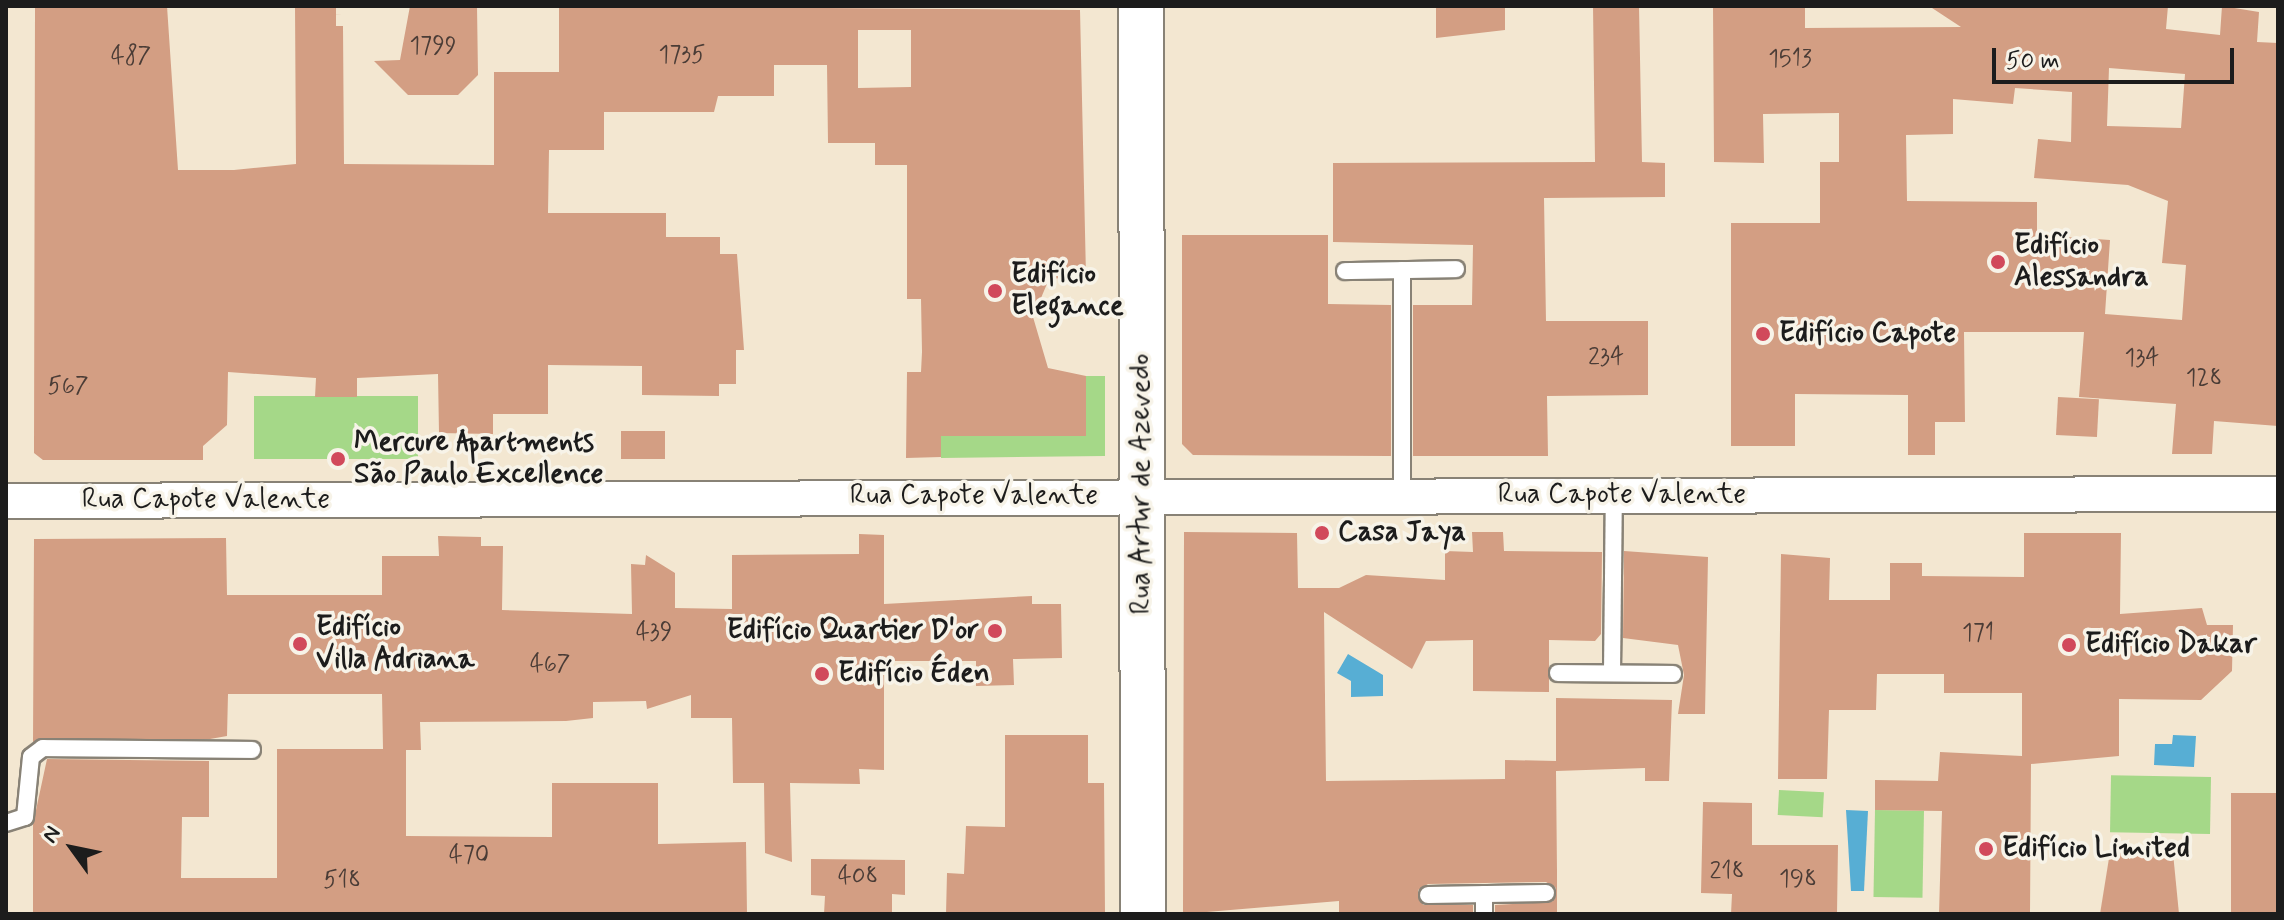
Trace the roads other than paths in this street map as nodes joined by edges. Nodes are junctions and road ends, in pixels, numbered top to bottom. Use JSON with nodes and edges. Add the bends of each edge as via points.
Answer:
{"nodes":[{"id":1,"x":1141,"y":6,"type":"edge"},
{"id":2,"x":1456,"y":269,"type":"dead end"},
{"id":3,"x":1402,"y":270,"type":"junction"},
{"id":4,"x":1345,"y":271,"type":"dead end"},
{"id":5,"x":2278,"y":494,"type":"edge"},
{"id":6,"x":1142,"y":495,"type":"junction"},
{"id":7,"x":1402,"y":495,"type":"junction"},
{"id":8,"x":1614,"y":495,"type":"junction"},
{"id":9,"x":6,"y":501,"type":"edge"},
{"id":10,"x":1558,"y":673,"type":"dead end"},
{"id":11,"x":1612,"y":673,"type":"junction"},
{"id":12,"x":1673,"y":674,"type":"dead end"},
{"id":13,"x":252,"y":750,"type":"dead end"},
{"id":14,"x":6,"y":823,"type":"edge"},
{"id":15,"x":1546,"y":893,"type":"dead end"},
{"id":16,"x":1484,"y":894,"type":"junction"},
{"id":17,"x":1428,"y":895,"type":"dead end"},
{"id":18,"x":1143,"y":914,"type":"edge"},
{"id":19,"x":1484,"y":914,"type":"edge"}],
"edges":[{"from":1,"to":6,"type":"street","name":"Rua Artur de Azevedo"},
{"from":2,"to":3,"type":"lane"},
{"from":3,"to":4,"type":"lane"},
{"from":3,"to":7,"type":"lane"},
{"from":5,"to":8,"type":"street","name":"Rua Capote Valente"},
{"from":6,"to":7,"type":"street","name":"Rua Capote Valente"},
{"from":6,"to":9,"type":"street","name":"Rua Capote Valente"},
{"from":6,"to":18,"type":"street","name":"Rua Artur de Azevedo"},
{"from":7,"to":8,"type":"street","name":"Rua Capote Valente"},
{"from":8,"to":11,"type":"lane"},
{"from":10,"to":11,"type":"lane"},
{"from":11,"to":12,"type":"lane"},
{"from":13,"to":14,"type":"lane","via":[[43,748],[31,757],[25,817]]},
{"from":15,"to":16,"type":"lane"},
{"from":16,"to":17,"type":"lane"},
{"from":16,"to":19,"type":"lane"}]}
